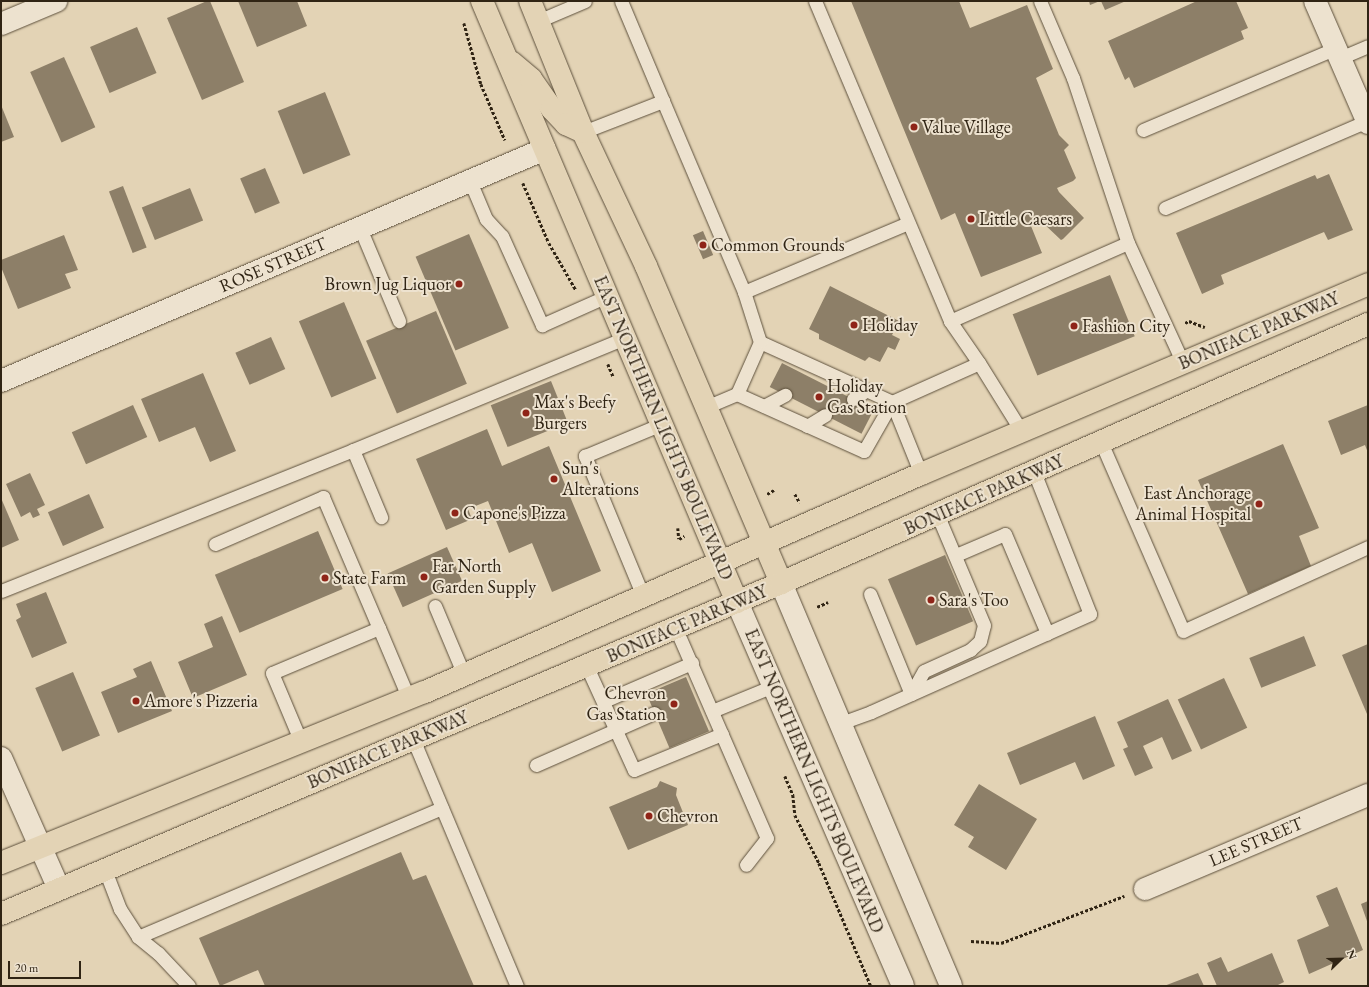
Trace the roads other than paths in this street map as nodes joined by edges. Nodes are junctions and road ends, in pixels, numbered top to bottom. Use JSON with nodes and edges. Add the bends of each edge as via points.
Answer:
{"nodes":[{"id":1,"x":56,"y":1,"type":"edge"},
{"id":2,"x":482,"y":1,"type":"edge"},
{"id":3,"x":530,"y":1,"type":"edge"},
{"id":4,"x":584,"y":1,"type":"edge"},
{"id":5,"x":621,"y":1,"type":"edge"},
{"id":6,"x":815,"y":1,"type":"edge"},
{"id":7,"x":1040,"y":1,"type":"edge"},
{"id":8,"x":1315,"y":1,"type":"edge"},
{"id":9,"x":538,"y":21,"type":"junction"},
{"id":10,"x":1,"y":24,"type":"edge"},
{"id":11,"x":1368,"y":46,"type":"edge"},
{"id":12,"x":1338,"y":53,"type":"junction"},
{"id":13,"x":506,"y":58,"type":"junction"},
{"id":14,"x":663,"y":101,"type":"junction"},
{"id":15,"x":1368,"y":122,"type":"edge"},
{"id":16,"x":1143,"y":130,"type":"dead end"},
{"id":17,"x":583,"y":132,"type":"junction"},
{"id":18,"x":545,"y":149,"type":"junction"},
{"id":19,"x":470,"y":181,"type":"junction"},
{"id":20,"x":1165,"y":208,"type":"dead end"},
{"id":21,"x":908,"y":223,"type":"junction"},
{"id":22,"x":360,"y":228,"type":"junction"},
{"id":23,"x":1128,"y":242,"type":"junction"},
{"id":24,"x":1368,"y":284,"type":"edge"},
{"id":25,"x":744,"y":292,"type":"junction"},
{"id":26,"x":607,"y":296,"type":"junction"},
{"id":27,"x":399,"y":321,"type":"dead end"},
{"id":28,"x":950,"y":321,"type":"junction"},
{"id":29,"x":1368,"y":324,"type":"edge"},
{"id":30,"x":625,"y":338,"type":"junction"},
{"id":31,"x":760,"y":342,"type":"junction"},
{"id":32,"x":979,"y":363,"type":"junction"},
{"id":33,"x":1183,"y":363,"type":"junction"},
{"id":34,"x":822,"y":370,"type":"junction"},
{"id":35,"x":811,"y":377,"type":"dead end"},
{"id":36,"x":1,"y":381,"type":"edge"},
{"id":37,"x":867,"y":390,"type":"junction"},
{"id":38,"x":737,"y":394,"type":"junction"},
{"id":39,"x":785,"y":395,"type":"dead end"},
{"id":40,"x":853,"y":399,"type":"dead end"},
{"id":41,"x":892,"y":402,"type":"junction"},
{"id":42,"x":764,"y":406,"type":"junction"},
{"id":43,"x":706,"y":407,"type":"junction"},
{"id":44,"x":825,"y":415,"type":"dead end"},
{"id":45,"x":662,"y":424,"type":"junction"},
{"id":46,"x":807,"y":426,"type":"junction"},
{"id":47,"x":1022,"y":432,"type":"junction"},
{"id":48,"x":1101,"y":442,"type":"junction"},
{"id":49,"x":353,"y":450,"type":"junction"},
{"id":50,"x":1034,"y":472,"type":"junction"},
{"id":51,"x":921,"y":474,"type":"junction"},
{"id":52,"x":938,"y":516,"type":"junction"},
{"id":53,"x":381,"y":517,"type":"dead end"},
{"id":54,"x":764,"y":543,"type":"junction"},
{"id":55,"x":215,"y":544,"type":"dead end"},
{"id":56,"x":1368,"y":547,"type":"edge"},
{"id":57,"x":956,"y":555,"type":"junction"},
{"id":58,"x":720,"y":563,"type":"junction"},
{"id":59,"x":781,"y":584,"type":"junction"},
{"id":60,"x":1,"y":591,"type":"edge"},
{"id":61,"x":870,"y":594,"type":"dead end"},
{"id":62,"x":643,"y":596,"type":"junction"},
{"id":63,"x":737,"y":602,"type":"junction"},
{"id":64,"x":435,"y":606,"type":"dead end"},
{"id":65,"x":379,"y":628,"type":"junction"},
{"id":66,"x":676,"y":629,"type":"junction"},
{"id":67,"x":1047,"y":633,"type":"junction"},
{"id":68,"x":692,"y":663,"type":"junction"},
{"id":69,"x":587,"y":667,"type":"junction"},
{"id":70,"x":464,"y":675,"type":"junction"},
{"id":71,"x":773,"y":686,"type":"junction"},
{"id":72,"x":911,"y":694,"type":"junction"},
{"id":73,"x":409,"y":699,"type":"junction"},
{"id":74,"x":604,"y":701,"type":"junction"},
{"id":75,"x":712,"y":711,"type":"junction"},
{"id":76,"x":654,"y":713,"type":"dead end"},
{"id":77,"x":841,"y":723,"type":"junction"},
{"id":78,"x":616,"y":729,"type":"junction"},
{"id":79,"x":722,"y":734,"type":"junction"},
{"id":80,"x":413,"y":739,"type":"junction"},
{"id":81,"x":301,"y":742,"type":"junction"},
{"id":82,"x":1,"y":758,"type":"edge"},
{"id":83,"x":536,"y":765,"type":"dead end"},
{"id":84,"x":1368,"y":794,"type":"edge"},
{"id":85,"x":442,"y":808,"type":"junction"},
{"id":86,"x":40,"y":846,"type":"junction"},
{"id":87,"x":1,"y":863,"type":"edge"},
{"id":88,"x":746,"y":865,"type":"dead end"},
{"id":89,"x":105,"y":870,"type":"junction"},
{"id":90,"x":59,"y":889,"type":"junction"},
{"id":91,"x":1144,"y":889,"type":"road end"},
{"id":92,"x":1,"y":914,"type":"edge"},
{"id":93,"x":138,"y":937,"type":"junction"},
{"id":94,"x":189,"y":986,"type":"edge"},
{"id":95,"x":517,"y":986,"type":"edge"},
{"id":96,"x":903,"y":986,"type":"edge"},
{"id":97,"x":951,"y":986,"type":"edge"}],
"edges":[{"from":1,"to":10,"type":"street"},
{"from":2,"to":13,"type":"main road","name":"EAST NORTHERN LIGHTS BOULEVARD"},
{"from":3,"to":9,"type":"main road"},
{"from":4,"to":9,"type":"lane"},
{"from":5,"to":14,"type":"lane"},
{"from":6,"to":21,"type":"lane"},
{"from":7,"to":23,"type":"lane","via":[[1073,78]]},
{"from":8,"to":12,"type":"street"},
{"from":9,"to":17,"type":"main road"},
{"from":11,"to":12,"type":"lane"},
{"from":12,"to":15,"type":"street"},
{"from":12,"to":16,"type":"lane"},
{"from":13,"to":17,"type":"main road","via":[[531,79],[566,124]]},
{"from":13,"to":18,"type":"main road","name":"EAST NORTHERN LIGHTS BOULEVARD"},
{"from":14,"to":17,"type":"lane"},
{"from":14,"to":25,"type":"lane"},
{"from":15,"to":20,"type":"lane"},
{"from":17,"to":43,"type":"main road","via":[[646,266]]},
{"from":18,"to":19,"type":"street","name":"ROSE STREET"},
{"from":18,"to":26,"type":"main road","name":"EAST NORTHERN LIGHTS BOULEVARD"},
{"from":19,"to":22,"type":"street","name":"ROSE STREET"},
{"from":19,"to":26,"type":"lane","via":[[486,219],[502,236],[542,325]]},
{"from":21,"to":25,"type":"lane"},
{"from":21,"to":28,"type":"lane"},
{"from":22,"to":27,"type":"lane"},
{"from":22,"to":36,"type":"street","name":"ROSE STREET"},
{"from":23,"to":28,"type":"lane"},
{"from":23,"to":33,"type":"lane"},
{"from":24,"to":33,"type":"main road","name":"BONIFACE PARKWAY"},
{"from":25,"to":31,"type":"lane"},
{"from":26,"to":30,"type":"main road","name":"EAST NORTHERN LIGHTS BOULEVARD"},
{"from":28,"to":32,"type":"lane"},
{"from":29,"to":48,"type":"main road","name":"BONIFACE PARKWAY"},
{"from":30,"to":45,"type":"main road","name":"EAST NORTHERN LIGHTS BOULEVARD"},
{"from":30,"to":49,"type":"lane"},
{"from":31,"to":34,"type":"lane"},
{"from":31,"to":38,"type":"lane"},
{"from":32,"to":41,"type":"lane"},
{"from":32,"to":47,"type":"lane"},
{"from":33,"to":47,"type":"main road","name":"BONIFACE PARKWAY"},
{"from":34,"to":35,"type":"lane"},
{"from":34,"to":37,"type":"lane"},
{"from":37,"to":40,"type":"lane"},
{"from":37,"to":41,"type":"lane"},
{"from":38,"to":42,"type":"lane"},
{"from":38,"to":43,"type":"lane"},
{"from":39,"to":42,"type":"lane"},
{"from":41,"to":46,"type":"lane","via":[[864,451]]},
{"from":41,"to":51,"type":"lane"},
{"from":42,"to":46,"type":"lane"},
{"from":43,"to":54,"type":"main road"},
{"from":44,"to":46,"type":"lane"},
{"from":45,"to":58,"type":"main road","name":"EAST NORTHERN LIGHTS BOULEVARD"},
{"from":45,"to":62,"type":"lane","via":[[585,456]]},
{"from":47,"to":51,"type":"main road","name":"BONIFACE PARKWAY"},
{"from":48,"to":50,"type":"main road","name":"BONIFACE PARKWAY"},
{"from":48,"to":56,"type":"lane","via":[[1183,631]]},
{"from":49,"to":53,"type":"lane"},
{"from":49,"to":60,"type":"lane"},
{"from":50,"to":52,"type":"main road","name":"BONIFACE PARKWAY"},
{"from":50,"to":67,"type":"lane","via":[[1090,614]]},
{"from":51,"to":54,"type":"main road","name":"BONIFACE PARKWAY"},
{"from":52,"to":57,"type":"lane"},
{"from":52,"to":59,"type":"main road","name":"BONIFACE PARKWAY"},
{"from":54,"to":58,"type":"main road","name":"BONIFACE PARKWAY"},
{"from":54,"to":59,"type":"main road"},
{"from":55,"to":65,"type":"lane","via":[[323,497]]},
{"from":57,"to":67,"type":"lane","via":[[1005,534]]},
{"from":57,"to":72,"type":"lane","via":[[984,625],[980,640],[970,650],[924,671]]},
{"from":58,"to":62,"type":"main road","name":"BONIFACE PARKWAY"},
{"from":58,"to":63,"type":"main road","name":"EAST NORTHERN LIGHTS BOULEVARD"},
{"from":59,"to":63,"type":"main road","name":"BONIFACE PARKWAY"},
{"from":59,"to":77,"type":"street"},
{"from":61,"to":72,"type":"lane"},
{"from":62,"to":70,"type":"main road","name":"BONIFACE PARKWAY"},
{"from":63,"to":66,"type":"main road","name":"BONIFACE PARKWAY"},
{"from":63,"to":71,"type":"street","name":"EAST NORTHERN LIGHTS BOULEVARD"},
{"from":64,"to":70,"type":"lane"},
{"from":65,"to":73,"type":"lane"},
{"from":65,"to":81,"type":"lane","via":[[272,673]]},
{"from":66,"to":68,"type":"lane"},
{"from":66,"to":69,"type":"main road","name":"BONIFACE PARKWAY"},
{"from":67,"to":72,"type":"lane"},
{"from":68,"to":74,"type":"lane"},
{"from":68,"to":75,"type":"lane","via":[[699,694]]},
{"from":69,"to":74,"type":"lane"},
{"from":69,"to":80,"type":"main road","name":"BONIFACE PARKWAY"},
{"from":70,"to":73,"type":"main road","name":"BONIFACE PARKWAY"},
{"from":71,"to":75,"type":"lane"},
{"from":71,"to":96,"type":"street","name":"EAST NORTHERN LIGHTS BOULEVARD"},
{"from":72,"to":77,"type":"lane"},
{"from":73,"to":81,"type":"main road","name":"BONIFACE PARKWAY"},
{"from":74,"to":78,"type":"lane"},
{"from":75,"to":79,"type":"lane"},
{"from":76,"to":78,"type":"lane"},
{"from":77,"to":97,"type":"street"},
{"from":78,"to":79,"type":"lane","via":[[634,770]]},
{"from":78,"to":83,"type":"lane"},
{"from":79,"to":88,"type":"lane","via":[[767,838]]},
{"from":80,"to":85,"type":"lane"},
{"from":80,"to":89,"type":"main road","name":"BONIFACE PARKWAY"},
{"from":81,"to":86,"type":"main road","name":"BONIFACE PARKWAY"},
{"from":82,"to":86,"type":"street"},
{"from":84,"to":91,"type":"street","name":"LEE STREET"},
{"from":85,"to":93,"type":"lane"},
{"from":85,"to":95,"type":"lane"},
{"from":86,"to":87,"type":"main road","name":"BONIFACE PARKWAY"},
{"from":86,"to":90,"type":"street"},
{"from":89,"to":90,"type":"main road","name":"BONIFACE PARKWAY"},
{"from":89,"to":93,"type":"lane","via":[[120,909]]},
{"from":90,"to":92,"type":"main road","name":"BONIFACE PARKWAY"},
{"from":93,"to":94,"type":"lane","via":[[158,953]]}]}
